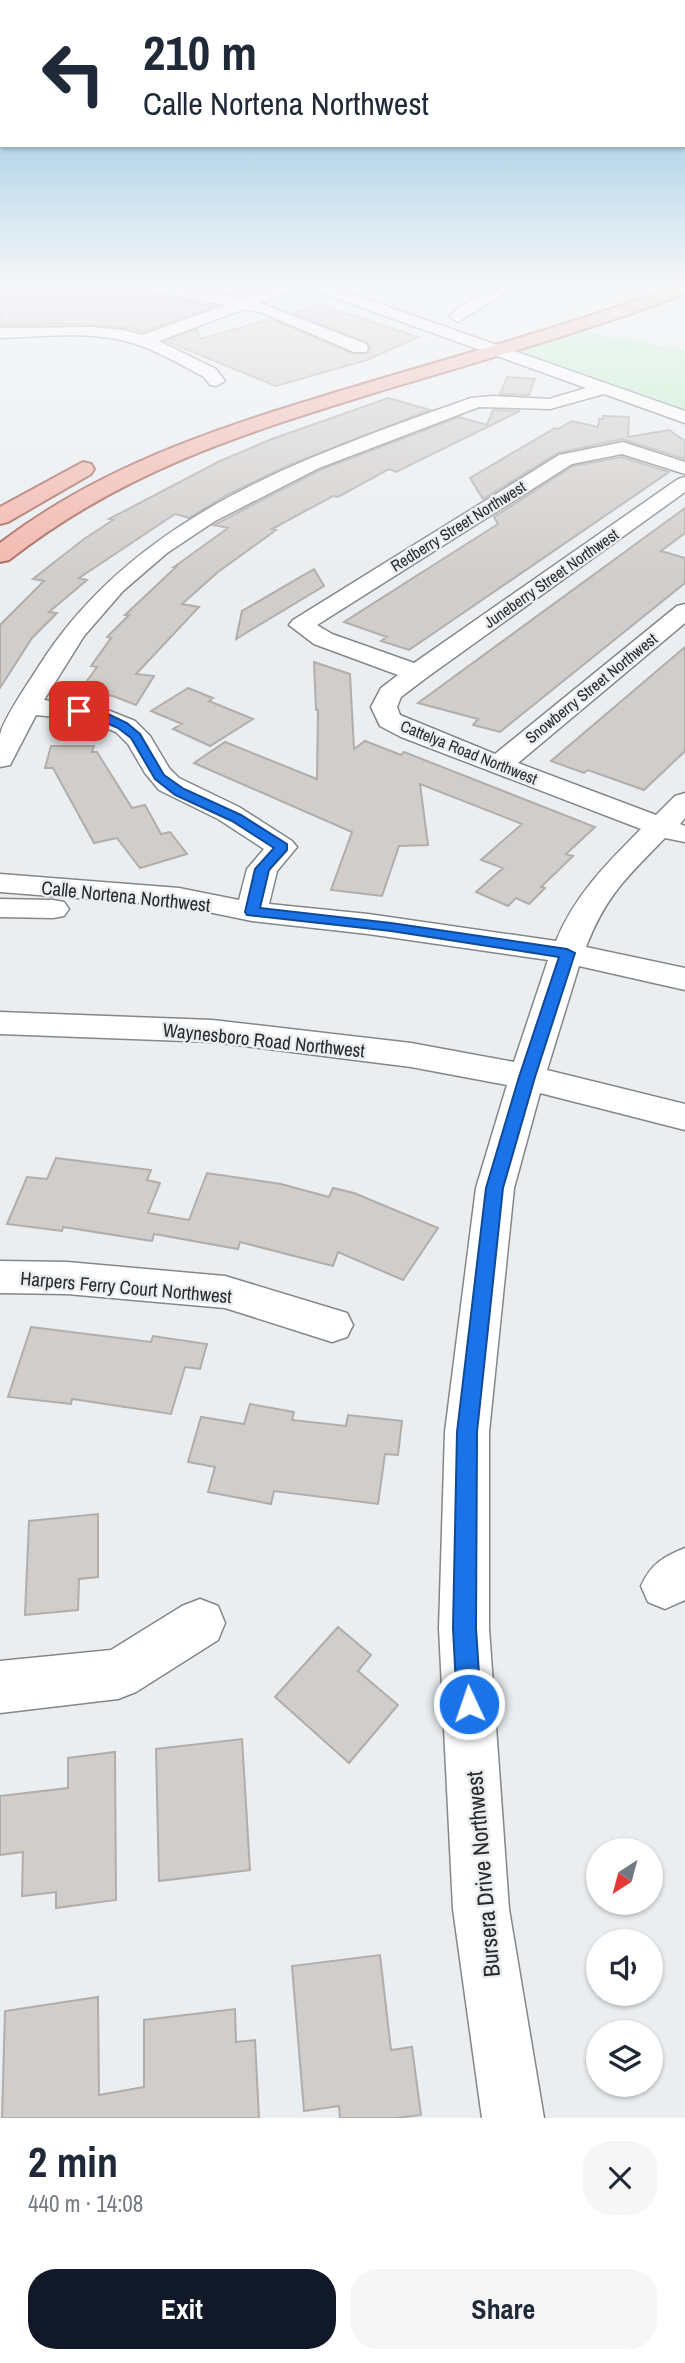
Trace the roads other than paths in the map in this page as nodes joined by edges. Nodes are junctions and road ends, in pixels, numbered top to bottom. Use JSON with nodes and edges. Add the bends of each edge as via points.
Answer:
{"nodes":[{"id":1,"x":329,"y":385,"type":"edge"},
{"id":2,"x":381,"y":385,"type":"edge"},
{"id":3,"x":593,"y":385,"type":"edge"},
{"id":4,"x":602,"y":388,"type":"junction"},
{"id":5,"x":685,"y":417,"type":"edge"},
{"id":6,"x":180,"y":430,"type":"dead end"},
{"id":7,"x":105,"y":458,"type":"dead end"},
{"id":8,"x":685,"y":468,"type":"edge"},
{"id":9,"x":685,"y":483,"type":"edge"},
{"id":10,"x":0,"y":517,"type":"edge"},
{"id":11,"x":0,"y":555,"type":"edge"},
{"id":12,"x":685,"y":611,"type":"edge"},
{"id":13,"x":417,"y":673,"type":"junction"},
{"id":14,"x":28,"y":707,"type":"junction"},
{"id":15,"x":0,"y":759,"type":"edge"},
{"id":16,"x":498,"y":765,"type":"junction"},
{"id":17,"x":677,"y":821,"type":"edge"},
{"id":18,"x":0,"y":883,"type":"edge"},
{"id":19,"x":0,"y":908,"type":"edge"},
{"id":20,"x":252,"y":912,"type":"junction"},
{"id":21,"x":567,"y":953,"type":"junction"},
{"id":22,"x":685,"y":979,"type":"edge"},
{"id":23,"x":0,"y":1023,"type":"edge"},
{"id":24,"x":527,"y":1077,"type":"junction"},
{"id":25,"x":685,"y":1117,"type":"edge"},
{"id":26,"x":0,"y":1277,"type":"edge"},
{"id":27,"x":332,"y":1325,"type":"dead end"},
{"id":28,"x":200,"y":1623,"type":"dead end"},
{"id":29,"x":0,"y":1687,"type":"edge"},
{"id":30,"x":513,"y":2118,"type":"edge"}],
"edges":[{"from":1,"to":6,"type":"main road"},
{"from":2,"to":11,"type":"main road","via":[[244,426],[130,471],[30,530]]},
{"from":3,"to":4,"type":"street"},
{"from":4,"to":5,"type":"street"},
{"from":4,"to":14,"type":"street","via":[[550,404],[477,402],[251,491],[198,521],[130,573],[75,632]]},
{"from":7,"to":10,"type":"main road"},
{"from":8,"to":13,"type":"street","name":"Redberry Street Northwest","via":[[623,447],[566,458],[301,625],[323,639]]},
{"from":9,"to":13,"type":"street","name":"Juneberry Street Northwest"},
{"from":12,"to":16,"type":"street","name":"Snowberry Street Northwest"},
{"from":13,"to":16,"type":"street","name":"Cattelya Road Northwest","via":[[390,693],[384,706],[388,720]]},
{"from":14,"to":15,"type":"street"},
{"from":14,"to":20,"type":"street","via":[[79,711],[123,726],[136,736],[159,777],[282,847],[262,869]]},
{"from":16,"to":17,"type":"street","name":"Cattelya Road Northwest"},
{"from":17,"to":21,"type":"street","name":"Bursera Drive Northwest","via":[[607,880],[583,914]]},
{"from":18,"to":20,"type":"street","name":"Calle Nortena Northwest","via":[[179,897]]},
{"from":19,"to":20,"type":"street","name":"Calle Nortena Northwest","via":[[176,916]]},
{"from":20,"to":21,"type":"street","name":"Calle Nortena Northwest"},
{"from":21,"to":22,"type":"street","name":"Calle Nortena Northwest"},
{"from":21,"to":24,"type":"street","name":"Bursera Drive Northwest"},
{"from":23,"to":24,"type":"street","name":"Waynesboro Road Northwest","via":[[212,1031],[411,1055]]},
{"from":24,"to":25,"type":"street","name":"Waynesboro Road Northwest"},
{"from":24,"to":30,"type":"street","name":"Bursera Drive Northwest","via":[[495,1188],[467,1432],[464,1628],[481,1909]]},
{"from":26,"to":27,"type":"street","name":"Harpers Ferry Court Northwest","via":[[225,1292]]},
{"from":28,"to":29,"type":"street","via":[[118,1674]]}]}
